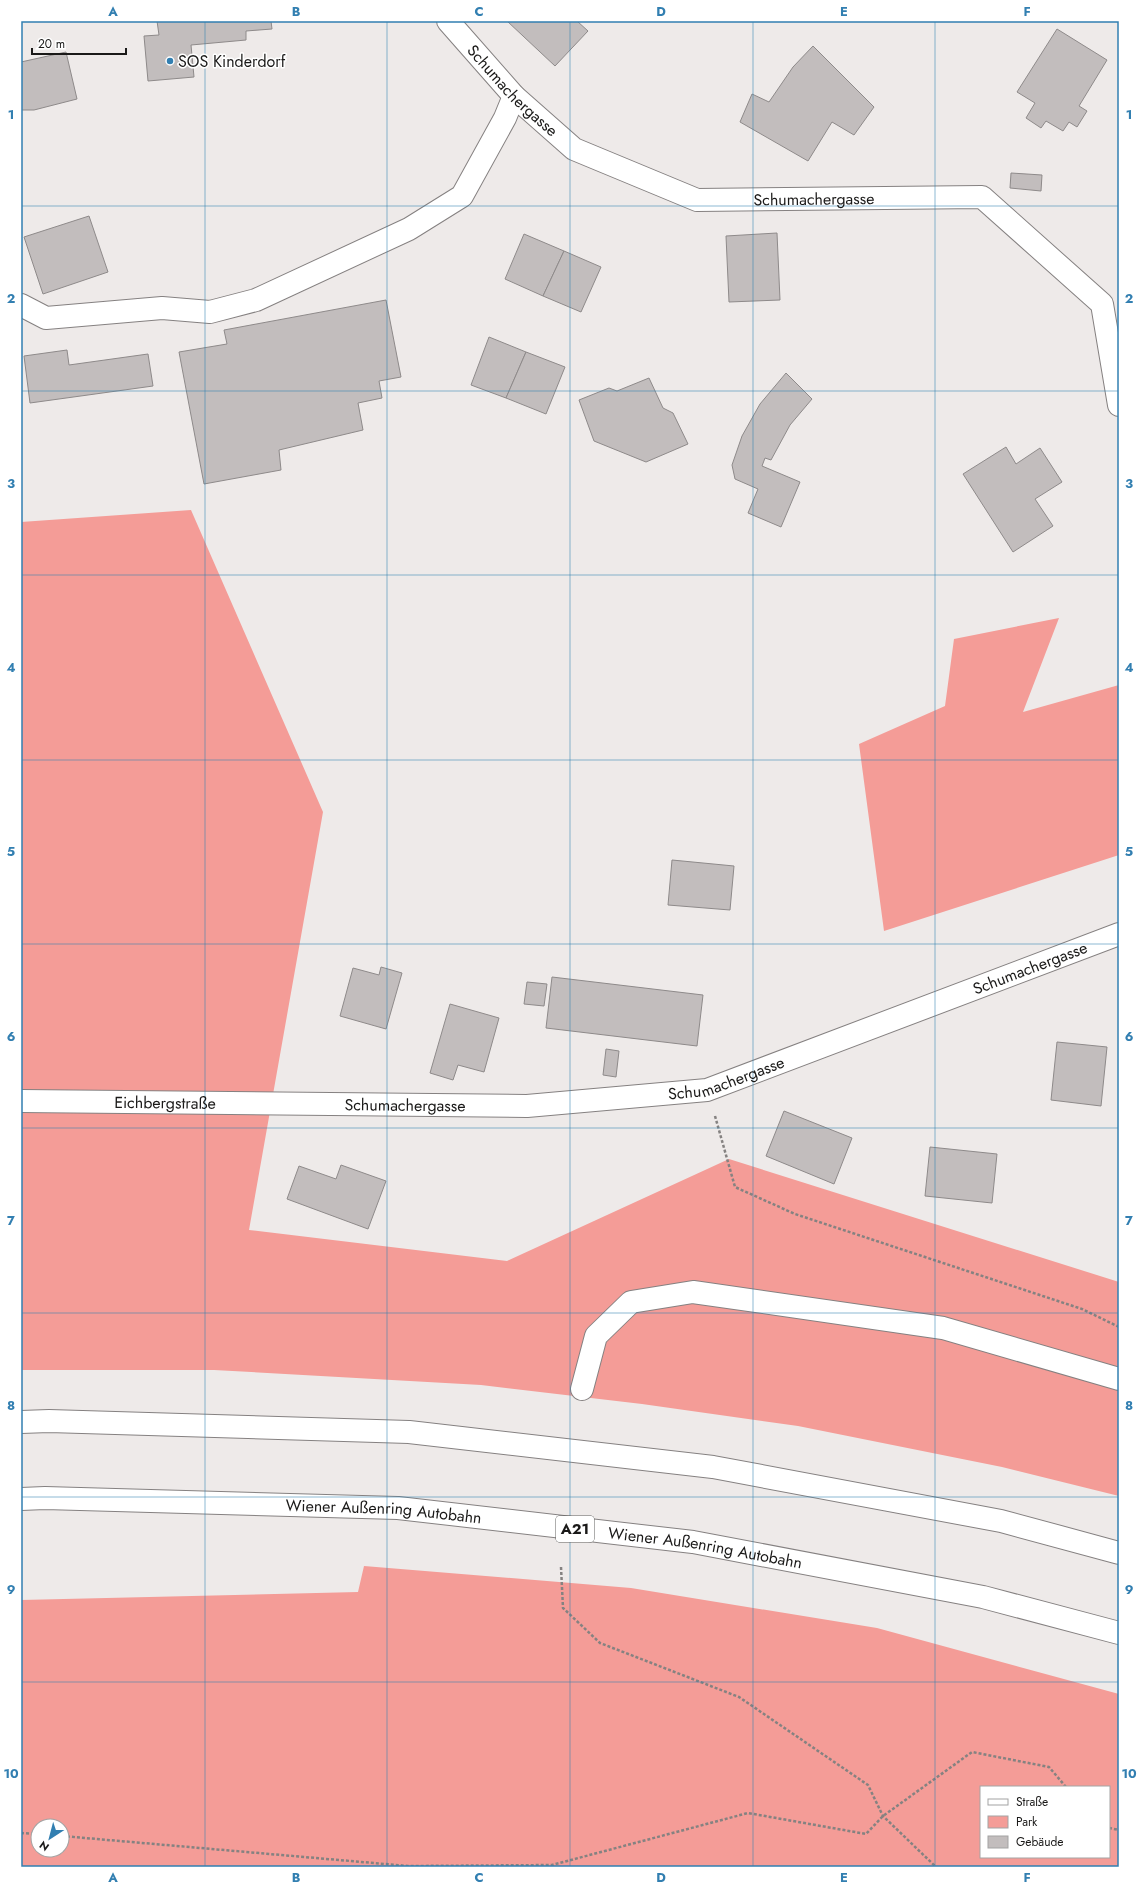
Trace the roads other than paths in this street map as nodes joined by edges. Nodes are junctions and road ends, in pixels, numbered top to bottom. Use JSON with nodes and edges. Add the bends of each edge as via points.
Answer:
{"nodes":[{"id":1,"x":448,"y":21,"type":"edge"},
{"id":2,"x":514,"y":96,"type":"junction"},
{"id":3,"x":21,"y":304,"type":"edge"},
{"id":4,"x":1119,"y":405,"type":"edge"},
{"id":5,"x":1119,"y":934,"type":"edge"},
{"id":6,"x":21,"y":1101,"type":"edge"},
{"id":7,"x":309,"y":1105,"type":"joint"},
{"id":8,"x":1119,"y":1379,"type":"edge"},
{"id":9,"x":582,"y":1389,"type":"dead end"},
{"id":10,"x":21,"y":1422,"type":"edge"},
{"id":11,"x":21,"y":1499,"type":"edge"},
{"id":12,"x":1119,"y":1553,"type":"edge"},
{"id":13,"x":1119,"y":1632,"type":"edge"}],
"edges":[{"from":1,"to":2,"type":"main road","name":"Schumachergasse"},
{"from":2,"to":3,"type":"main road","via":[[505,118],[462,196],[409,229],[256,300],[210,312],[162,308],[46,318]]},
{"from":2,"to":4,"type":"main road","name":"Schumachergasse","via":[[574,149],[697,200],[982,197],[1102,304]]},
{"from":5,"to":7,"type":"main road","name":"Schumachergasse","via":[[707,1090],[527,1106]]},
{"from":6,"to":7,"type":"main road","name":"Eichbergstraße"},
{"from":8,"to":9,"type":"main road","via":[[943,1328],[693,1292],[631,1302],[596,1336]]},
{"from":10,"to":12,"type":"main road","via":[[409,1432],[713,1467],[1001,1521]]},
{"from":11,"to":13,"type":"main road","name":"Wiener Außenring Autobahn","number":"A21","via":[[398,1508],[693,1542],[983,1597]]}]}
